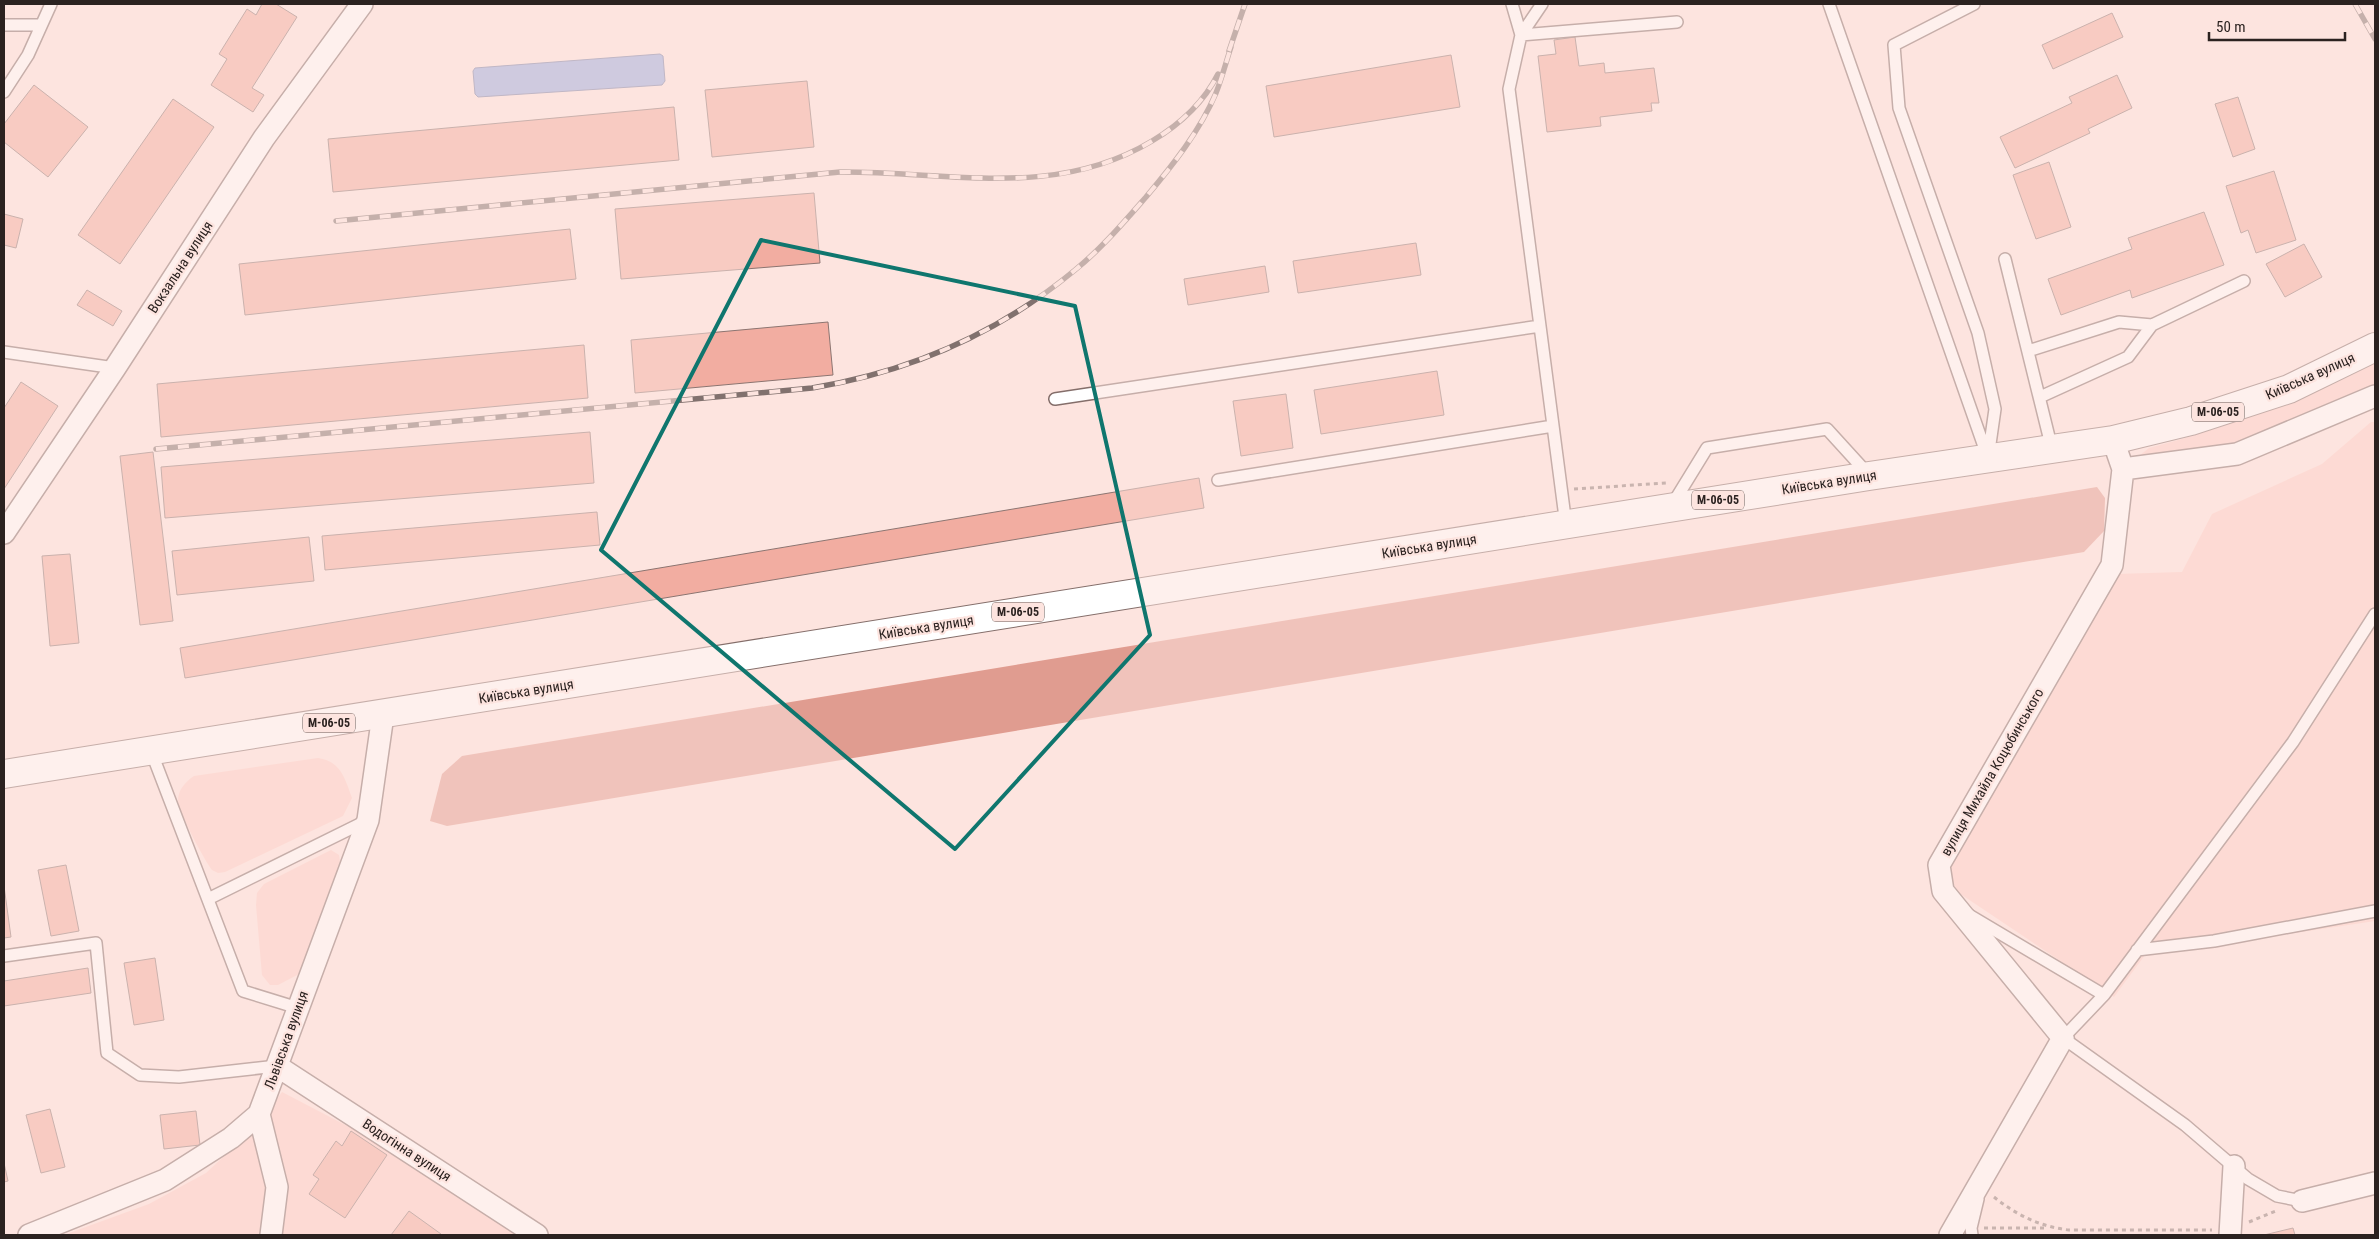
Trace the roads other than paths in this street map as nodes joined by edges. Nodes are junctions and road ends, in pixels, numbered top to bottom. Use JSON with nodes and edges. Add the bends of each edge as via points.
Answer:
{"nodes":[{"id":1,"x":51,"y":4,"type":"edge"},
{"id":2,"x":362,"y":4,"type":"edge"},
{"id":3,"x":1512,"y":4,"type":"edge"},
{"id":4,"x":1542,"y":4,"type":"edge"},
{"id":5,"x":1829,"y":4,"type":"edge"},
{"id":6,"x":1974,"y":4,"type":"edge"},
{"id":7,"x":1677,"y":22,"type":"dead end"},
{"id":8,"x":4,"y":25,"type":"edge"},
{"id":9,"x":40,"y":26,"type":"junction"},
{"id":10,"x":1522,"y":35,"type":"junction"},
{"id":11,"x":4,"y":92,"type":"edge"},
{"id":12,"x":2005,"y":259,"type":"dead end"},
{"id":13,"x":2244,"y":281,"type":"dead end"},
{"id":14,"x":2152,"y":325,"type":"junction"},
{"id":15,"x":1540,"y":326,"type":"junction"},
{"id":16,"x":2375,"y":347,"type":"edge"},
{"id":17,"x":2028,"y":351,"type":"junction"},
{"id":18,"x":4,"y":352,"type":"edge"},
{"id":19,"x":115,"y":368,"type":"junction"},
{"id":20,"x":2375,"y":396,"type":"edge"},
{"id":21,"x":2040,"y":397,"type":"junction"},
{"id":22,"x":1055,"y":399,"type":"dead end"},
{"id":23,"x":1553,"y":426,"type":"junction"},
{"id":24,"x":2114,"y":440,"type":"junction"},
{"id":25,"x":2052,"y":449,"type":"junction"},
{"id":26,"x":1988,"y":458,"type":"junction"},
{"id":27,"x":2124,"y":469,"type":"junction"},
{"id":28,"x":1869,"y":476,"type":"junction"},
{"id":29,"x":1218,"y":480,"type":"dead end"},
{"id":30,"x":1668,"y":496,"type":"junction"},
{"id":31,"x":1566,"y":525,"type":"junction"},
{"id":32,"x":4,"y":534,"type":"edge"},
{"id":33,"x":2375,"y":614,"type":"edge"},
{"id":34,"x":383,"y":715,"type":"junction"},
{"id":35,"x":151,"y":751,"type":"junction"},
{"id":36,"x":4,"y":774,"type":"edge"},
{"id":37,"x":368,"y":820,"type":"junction"},
{"id":38,"x":208,"y":899,"type":"junction"},
{"id":39,"x":1957,"y":908,"type":"junction"},
{"id":40,"x":2375,"y":911,"type":"edge"},
{"id":41,"x":2137,"y":950,"type":"junction"},
{"id":42,"x":4,"y":956,"type":"edge"},
{"id":43,"x":2104,"y":995,"type":"junction"},
{"id":44,"x":298,"y":1008,"type":"junction"},
{"id":45,"x":2063,"y":1038,"type":"junction"},
{"id":46,"x":277,"y":1066,"type":"junction"},
{"id":47,"x":259,"y":1114,"type":"junction"},
{"id":48,"x":2234,"y":1166,"type":"junction"},
{"id":49,"x":1982,"y":1180,"type":"junction"},
{"id":50,"x":2375,"y":1183,"type":"edge"},
{"id":51,"x":2302,"y":1201,"type":"joint"},
{"id":52,"x":1972,"y":1231,"type":"edge"},
{"id":53,"x":2229,"y":1232,"type":"edge"},
{"id":54,"x":29,"y":1235,"type":"edge"},
{"id":55,"x":270,"y":1235,"type":"edge"},
{"id":56,"x":537,"y":1235,"type":"edge"},
{"id":57,"x":1950,"y":1235,"type":"edge"}],
"edges":[{"from":1,"to":9,"type":"lane"},
{"from":2,"to":19,"type":"street","name":"Вокзальна вулиця","via":[[264,138]]},
{"from":3,"to":10,"type":"lane"},
{"from":4,"to":10,"type":"lane"},
{"from":5,"to":26,"type":"lane"},
{"from":6,"to":26,"type":"lane","via":[[1894,45],[1899,108],[1978,333],[1994,410]]},
{"from":7,"to":10,"type":"lane"},
{"from":8,"to":9,"type":"lane"},
{"from":9,"to":11,"type":"lane","via":[[28,55]]},
{"from":10,"to":15,"type":"lane","via":[[1509,89]]},
{"from":12,"to":17,"type":"lane"},
{"from":13,"to":14,"type":"lane"},
{"from":14,"to":17,"type":"lane","via":[[2119,322]]},
{"from":14,"to":21,"type":"lane","via":[[2128,357]]},
{"from":15,"to":22,"type":"lane"},
{"from":15,"to":23,"type":"lane"},
{"from":16,"to":24,"type":"highway","name":"Київська вулиця","number":"М-06-05","via":[[2289,388],[2191,421]]},
{"from":17,"to":21,"type":"lane"},
{"from":18,"to":19,"type":"lane"},
{"from":19,"to":32,"type":"street","name":"Вокзальна вулиця"},
{"from":20,"to":27,"type":"street","via":[[2237,454]]},
{"from":21,"to":25,"type":"lane"},
{"from":23,"to":29,"type":"lane"},
{"from":23,"to":31,"type":"lane"},
{"from":24,"to":25,"type":"highway","name":"Київська вулиця","number":"М-06-05"},
{"from":24,"to":27,"type":"street","name":"вулиця Михайла Коцюбинського"},
{"from":25,"to":26,"type":"highway","name":"Київська вулиця","number":"М-06-05"},
{"from":26,"to":28,"type":"highway","name":"Київська вулиця","number":"М-06-05"},
{"from":27,"to":39,"type":"street","name":"вулиця Михайла Коцюбинського","via":[[2112,565],[1939,865],[1943,891]]},
{"from":28,"to":30,"type":"highway","name":"Київська вулиця","number":"М-06-05"},
{"from":28,"to":30,"type":"lane","via":[[1827,430],[1707,448]]},
{"from":30,"to":31,"type":"highway","name":"Київська вулиця","number":"М-06-05"},
{"from":31,"to":34,"type":"highway","name":"Київська вулиця","number":"М-06-05"},
{"from":33,"to":41,"type":"lane","via":[[2293,742]]},
{"from":34,"to":35,"type":"highway","number":"М-06-05"},
{"from":34,"to":37,"type":"street","name":"Львівська вулиця"},
{"from":35,"to":36,"type":"highway","number":"М-06-05"},
{"from":35,"to":38,"type":"lane"},
{"from":37,"to":38,"type":"lane"},
{"from":37,"to":44,"type":"street","name":"Львівська вулиця"},
{"from":38,"to":44,"type":"lane","via":[[243,991]]},
{"from":39,"to":43,"type":"lane"},
{"from":39,"to":45,"type":"street","name":"вулиця Михайла Коцюбинського"},
{"from":40,"to":41,"type":"lane","via":[[2214,941]]},
{"from":41,"to":43,"type":"lane"},
{"from":42,"to":46,"type":"lane","via":[[96,943],[107,1053],[140,1075],[179,1077]]},
{"from":43,"to":45,"type":"lane"},
{"from":44,"to":46,"type":"street","name":"Львівська вулиця"},
{"from":45,"to":48,"type":"lane","via":[[2185,1125]]},
{"from":45,"to":49,"type":"street"},
{"from":46,"to":47,"type":"street","name":"Львівська вулиця"},
{"from":46,"to":56,"type":"street","name":"Водогінна вулиця"},
{"from":47,"to":54,"type":"street","name":"Львівська вулиця","via":[[231,1138],[165,1180]]},
{"from":47,"to":55,"type":"street","via":[[277,1187]]},
{"from":48,"to":51,"type":"lane","via":[[2248,1179],[2277,1196]]},
{"from":48,"to":53,"type":"street"},
{"from":49,"to":52,"type":"lane"},
{"from":49,"to":57,"type":"street"},
{"from":50,"to":51,"type":"street"}]}
